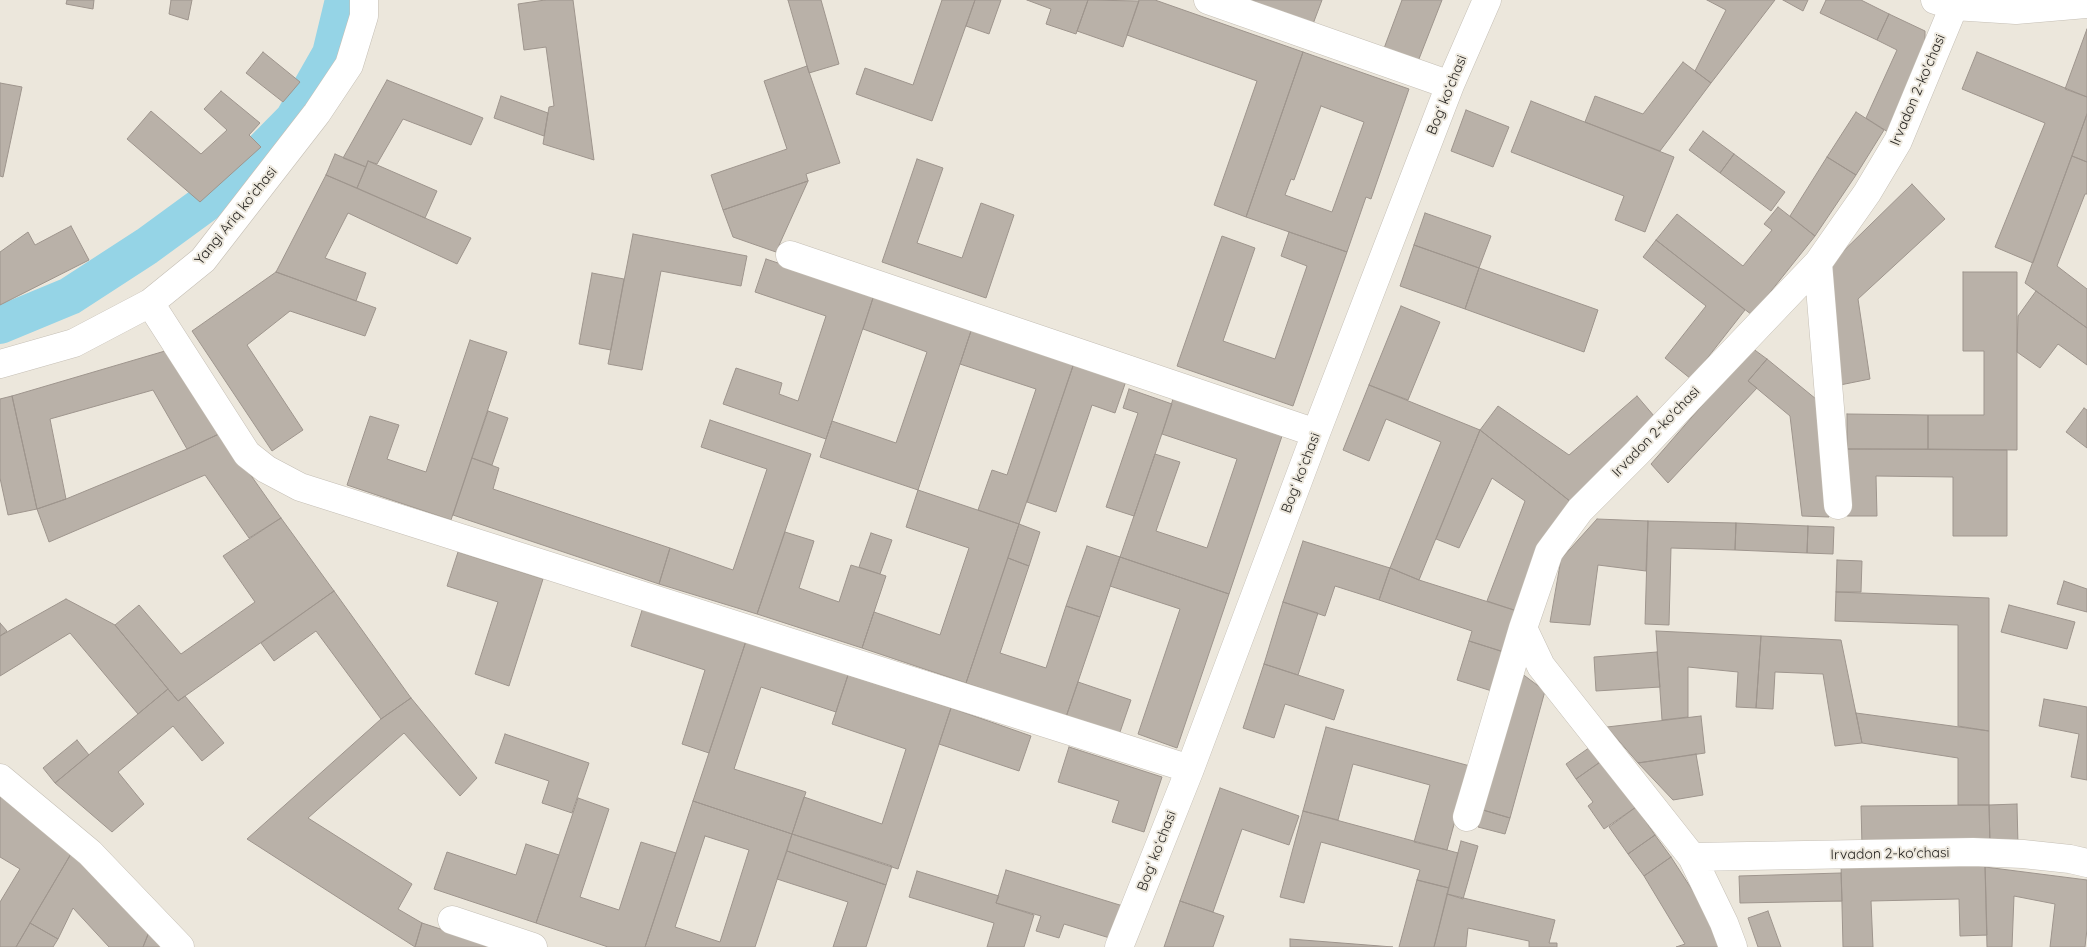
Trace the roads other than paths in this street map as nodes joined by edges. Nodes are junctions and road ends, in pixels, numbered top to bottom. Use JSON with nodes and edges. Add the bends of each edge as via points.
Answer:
{"nodes":[{"id":1,"x":364,"y":0,"type":"edge"},
{"id":2,"x":1208,"y":0,"type":"edge"},
{"id":3,"x":1486,"y":0,"type":"edge"},
{"id":4,"x":1944,"y":3,"type":"edge"},
{"id":5,"x":2087,"y":4,"type":"edge"},
{"id":6,"x":1450,"y":85,"type":"junction"},
{"id":7,"x":790,"y":255,"type":"dead end"},
{"id":8,"x":1818,"y":263,"type":"junction"},
{"id":9,"x":150,"y":303,"type":"junction"},
{"id":10,"x":0,"y":364,"type":"edge"},
{"id":11,"x":1316,"y":433,"type":"junction"},
{"id":12,"x":1838,"y":505,"type":"dead end"},
{"id":13,"x":1523,"y":628,"type":"junction"},
{"id":14,"x":1190,"y":769,"type":"junction"},
{"id":15,"x":0,"y":778,"type":"edge"},
{"id":16,"x":1467,"y":817,"type":"dead end"},
{"id":17,"x":1692,"y":857,"type":"junction"},
{"id":18,"x":2087,"y":863,"type":"edge"},
{"id":19,"x":452,"y":920,"type":"dead end"},
{"id":20,"x":180,"y":947,"type":"edge"},
{"id":21,"x":532,"y":947,"type":"edge"},
{"id":22,"x":1119,"y":947,"type":"edge"},
{"id":23,"x":1733,"y":947,"type":"edge"}],
"edges":[{"from":1,"to":9,"type":"street","name":"Yangi Ariq koʻchasi","via":[[364,16],[349,65],[317,113],[203,260]]},
{"from":2,"to":6,"type":"street"},
{"from":3,"to":6,"type":"street","name":"Bogʻ koʻchasi"},
{"from":4,"to":5,"type":"street","via":[[2016,10]]},
{"from":4,"to":8,"type":"street","name":"Irvadon 2-koʼchasi","via":[[1898,141],[1867,193]]},
{"from":6,"to":11,"type":"street","name":"Bogʻ koʻchasi"},
{"from":7,"to":11,"type":"street"},
{"from":8,"to":12,"type":"street"},
{"from":8,"to":13,"type":"street","name":"Irvadon 2-koʼchasi","via":[[1580,510],[1550,552]]},
{"from":9,"to":10,"type":"street","name":"Yangi Ariq koʻchasi","via":[[74,343]]},
{"from":9,"to":14,"type":"street","via":[[247,454],[266,469],[300,487]]},
{"from":11,"to":14,"type":"street","name":"Bogʻ koʻchasi"},
{"from":13,"to":16,"type":"street","name":"Irvadon 2-koʼchasi"},
{"from":13,"to":17,"type":"street","via":[[1541,666]]},
{"from":14,"to":22,"type":"street","name":"Bogʻ koʻchasi"},
{"from":15,"to":20,"type":"street","via":[[90,853]]},
{"from":17,"to":18,"type":"street","name":"Irvadon 2-koʼchasi","via":[[1973,852]]},
{"from":17,"to":23,"type":"street"},
{"from":19,"to":21,"type":"street"}]}
